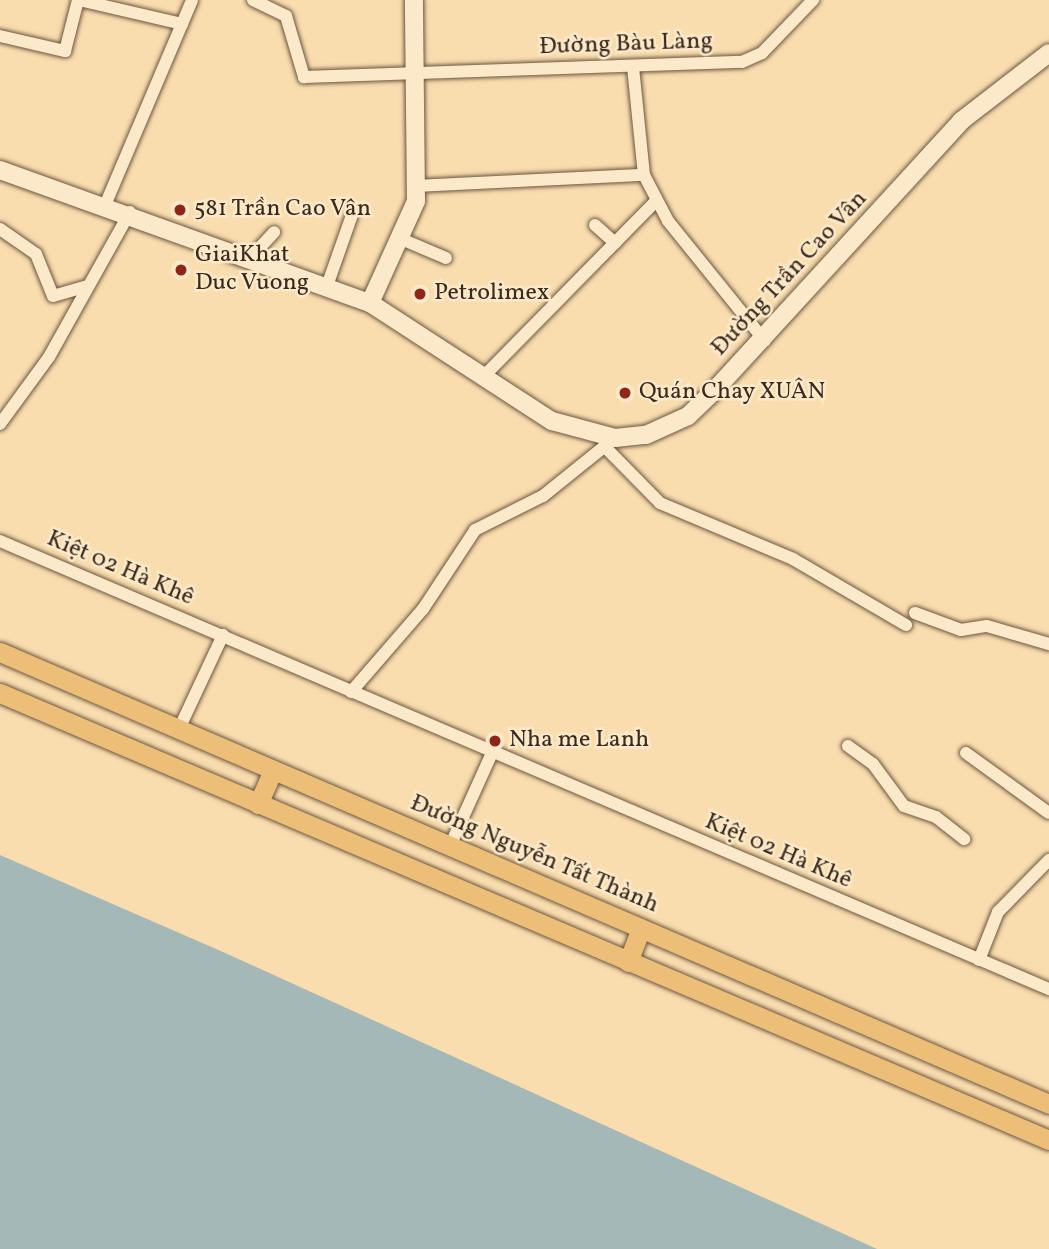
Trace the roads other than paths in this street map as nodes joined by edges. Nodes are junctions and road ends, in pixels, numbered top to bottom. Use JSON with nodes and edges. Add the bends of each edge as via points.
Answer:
{"nodes":[{"id":1,"x":79,"y":0,"type":"edge"},
{"id":2,"x":192,"y":0,"type":"edge"},
{"id":3,"x":253,"y":0,"type":"edge"},
{"id":4,"x":414,"y":0,"type":"edge"},
{"id":5,"x":813,"y":0,"type":"edge"},
{"id":6,"x":182,"y":24,"type":"junction"},
{"id":7,"x":0,"y":36,"type":"edge"},
{"id":8,"x":1049,"y":53,"type":"edge"},
{"id":9,"x":634,"y":67,"type":"junction"},
{"id":10,"x":415,"y":73,"type":"junction"},
{"id":11,"x":0,"y":170,"type":"edge"},
{"id":12,"x":644,"y":175,"type":"junction"},
{"id":13,"x":416,"y":187,"type":"junction"},
{"id":14,"x":656,"y":201,"type":"junction"},
{"id":15,"x":106,"y":203,"type":"junction"},
{"id":16,"x":131,"y":212,"type":"junction"},
{"id":17,"x":353,"y":212,"type":"dead end"},
{"id":18,"x":595,"y":225,"type":"dead end"},
{"id":19,"x":0,"y":229,"type":"edge"},
{"id":20,"x":274,"y":232,"type":"dead end"},
{"id":21,"x":399,"y":238,"type":"junction"},
{"id":22,"x":615,"y":243,"type":"junction"},
{"id":23,"x":251,"y":257,"type":"junction"},
{"id":24,"x":446,"y":258,"type":"dead end"},
{"id":25,"x":88,"y":286,"type":"junction"},
{"id":26,"x":327,"y":286,"type":"junction"},
{"id":27,"x":370,"y":303,"type":"junction"},
{"id":28,"x":765,"y":341,"type":"junction"},
{"id":29,"x":484,"y":376,"type":"junction"},
{"id":30,"x":0,"y":424,"type":"edge"},
{"id":31,"x":610,"y":442,"type":"junction"},
{"id":32,"x":0,"y":541,"type":"edge"},
{"id":33,"x":915,"y":613,"type":"dead end"},
{"id":34,"x":906,"y":625,"type":"dead end"},
{"id":35,"x":223,"y":635,"type":"junction"},
{"id":36,"x":1049,"y":644,"type":"edge"},
{"id":37,"x":0,"y":652,"type":"edge"},
{"id":38,"x":351,"y":692,"type":"junction"},
{"id":39,"x":0,"y":693,"type":"edge"},
{"id":40,"x":179,"y":729,"type":"junction"},
{"id":41,"x":848,"y":746,"type":"dead end"},
{"id":42,"x":492,"y":753,"type":"junction"},
{"id":43,"x":966,"y":753,"type":"dead end"},
{"id":44,"x":273,"y":770,"type":"junction"},
{"id":45,"x":258,"y":804,"type":"junction"},
{"id":46,"x":1049,"y":813,"type":"edge"},
{"id":47,"x":964,"y":839,"type":"dead end"},
{"id":48,"x":450,"y":846,"type":"junction"},
{"id":49,"x":1049,"y":860,"type":"edge"},
{"id":50,"x":641,"y":928,"type":"junction"},
{"id":51,"x":979,"y":960,"type":"junction"},
{"id":52,"x":628,"y":962,"type":"junction"},
{"id":53,"x":1049,"y":989,"type":"edge"},
{"id":54,"x":1049,"y":1104,"type":"edge"},
{"id":55,"x":1049,"y":1140,"type":"edge"}],
"edges":[{"from":1,"to":6,"type":"street"},
{"from":1,"to":7,"type":"street","via":[[65,51]]},
{"from":2,"to":6,"type":"street"},
{"from":3,"to":10,"type":"street","name":"Đường Bàu Làng","via":[[286,16],[304,77]]},
{"from":4,"to":10,"type":"main road"},
{"from":5,"to":9,"type":"street","name":"Đường Bàu Làng","via":[[753,60]]},
{"from":6,"to":15,"type":"street"},
{"from":8,"to":28,"type":"main road","name":"Đường Trần Cao Vân","via":[[961,121]]},
{"from":9,"to":10,"type":"street","name":"Đường Bàu Làng"},
{"from":9,"to":12,"type":"street"},
{"from":10,"to":13,"type":"main road"},
{"from":11,"to":15,"type":"main road","name":"Đường Trần Cao Vân"},
{"from":12,"to":13,"type":"street"},
{"from":12,"to":14,"type":"street"},
{"from":13,"to":21,"type":"main road"},
{"from":14,"to":22,"type":"street"},
{"from":14,"to":28,"type":"street"},
{"from":15,"to":16,"type":"main road","name":"Đường Trần Cao Vân"},
{"from":16,"to":23,"type":"main road","name":"Đường Trần Cao Vân"},
{"from":16,"to":25,"type":"street"},
{"from":17,"to":26,"type":"street"},
{"from":18,"to":22,"type":"street"},
{"from":19,"to":25,"type":"street","via":[[36,254],[53,296]]},
{"from":20,"to":23,"type":"street"},
{"from":21,"to":24,"type":"street"},
{"from":21,"to":27,"type":"main road"},
{"from":22,"to":29,"type":"street"},
{"from":23,"to":26,"type":"main road","name":"Đường Trần Cao Vân"},
{"from":25,"to":30,"type":"street","via":[[42,368]]},
{"from":26,"to":27,"type":"main road","name":"Đường Trần Cao Vân"},
{"from":27,"to":29,"type":"main road","name":"Đường Trần Cao Vân"},
{"from":28,"to":31,"type":"main road","name":"Đường Trần Cao Vân","via":[[688,416],[646,435]]},
{"from":29,"to":31,"type":"main road","name":"Đường Trần Cao Vân","via":[[552,421]]},
{"from":31,"to":34,"type":"street","via":[[660,503],[793,559]]},
{"from":31,"to":38,"type":"street","via":[[542,496],[475,530],[423,609]]},
{"from":32,"to":35,"type":"street","name":"Kiệt 02 Hà Khê"},
{"from":33,"to":36,"type":"street","via":[[961,630],[987,626]]},
{"from":35,"to":38,"type":"street","name":"Kiệt 02 Hà Khê"},
{"from":35,"to":40,"type":"street"},
{"from":37,"to":40,"type":"main road","name":"Đường Nguyễn Tất Thành"},
{"from":38,"to":42,"type":"street","name":"Kiệt 02 Hà Khê"},
{"from":39,"to":45,"type":"main road"},
{"from":40,"to":44,"type":"main road","name":"Đường Nguyễn Tất Thành"},
{"from":41,"to":47,"type":"street","via":[[873,764],[904,806],[936,817]]},
{"from":42,"to":48,"type":"street"},
{"from":42,"to":51,"type":"street","name":"Kiệt 02 Hà Khê"},
{"from":43,"to":46,"type":"street"},
{"from":44,"to":45,"type":"main road"},
{"from":44,"to":48,"type":"main road","name":"Đường Nguyễn Tất Thành"},
{"from":45,"to":52,"type":"main road"},
{"from":48,"to":50,"type":"main road","name":"Đường Nguyễn Tất Thành"},
{"from":49,"to":51,"type":"street","via":[[998,912]]},
{"from":50,"to":52,"type":"main road"},
{"from":50,"to":54,"type":"main road","name":"Đường Nguyễn Tất Thành"},
{"from":51,"to":53,"type":"street","name":"Kiệt 02 Hà Khê"},
{"from":52,"to":55,"type":"main road"}]}
